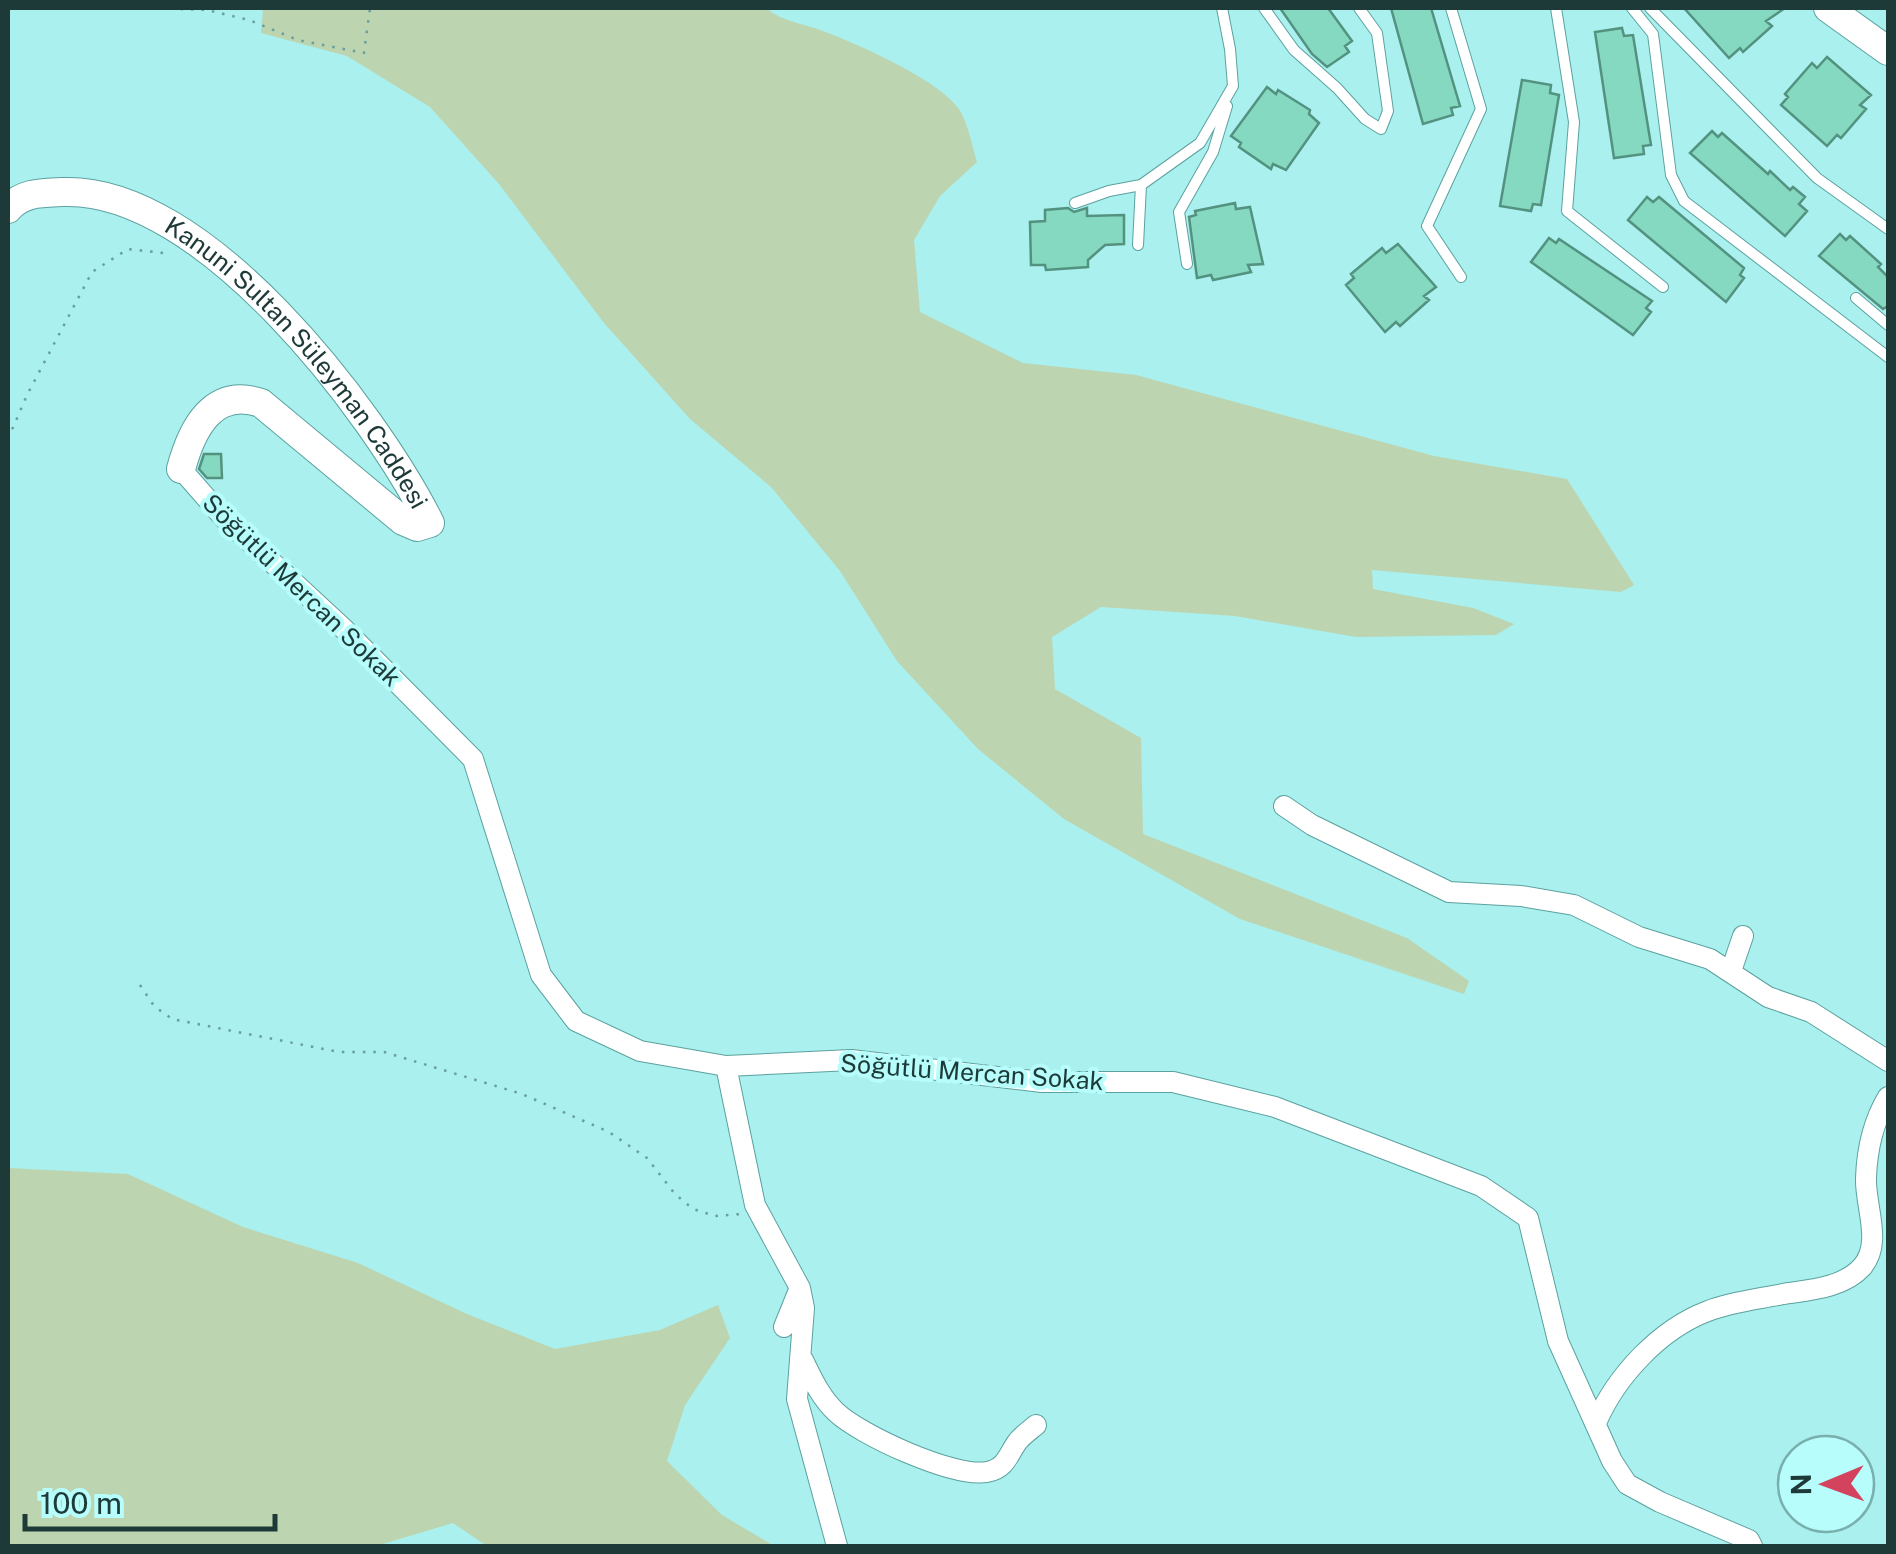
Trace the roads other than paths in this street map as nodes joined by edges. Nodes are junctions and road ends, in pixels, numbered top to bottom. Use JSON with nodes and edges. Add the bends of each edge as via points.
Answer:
{"nodes":[{"id":1,"x":1222,"y":8,"type":"edge"},
{"id":2,"x":1264,"y":8,"type":"edge"},
{"id":3,"x":1359,"y":8,"type":"edge"},
{"id":4,"x":1451,"y":8,"type":"edge"},
{"id":5,"x":1556,"y":8,"type":"edge"},
{"id":6,"x":1632,"y":8,"type":"edge"},
{"id":7,"x":1650,"y":8,"type":"edge"},
{"id":8,"x":1828,"y":8,"type":"edge"},
{"id":9,"x":1888,"y":52,"type":"edge"},
{"id":10,"x":1232,"y":86,"type":"junction"},
{"id":11,"x":1142,"y":185,"type":"junction"},
{"id":12,"x":1074,"y":203,"type":"dead end"},
{"id":13,"x":8,"y":210,"type":"edge"},
{"id":14,"x":1888,"y":229,"type":"edge"},
{"id":15,"x":1138,"y":245,"type":"dead end"},
{"id":16,"x":1187,"y":264,"type":"dead end"},
{"id":17,"x":1462,"y":277,"type":"dead end"},
{"id":18,"x":1663,"y":287,"type":"dead end"},
{"id":19,"x":1856,"y":298,"type":"dead end"},
{"id":20,"x":1888,"y":324,"type":"edge"},
{"id":21,"x":1888,"y":357,"type":"edge"},
{"id":22,"x":182,"y":469,"type":"joint"},
{"id":23,"x":1284,"y":806,"type":"dead end"},
{"id":24,"x":1743,"y":936,"type":"dead end"},
{"id":25,"x":1731,"y":971,"type":"junction"},
{"id":26,"x":1888,"y":1061,"type":"edge"},
{"id":27,"x":726,"y":1066,"type":"junction"},
{"id":28,"x":1888,"y":1097,"type":"edge"},
{"id":29,"x":800,"y":1288,"type":"junction"},
{"id":30,"x":784,"y":1328,"type":"dead end"},
{"id":31,"x":802,"y":1358,"type":"junction"},
{"id":32,"x":1596,"y":1423,"type":"junction"},
{"id":33,"x":1036,"y":1425,"type":"dead end"},
{"id":34,"x":837,"y":1546,"type":"edge"},
{"id":35,"x":1752,"y":1546,"type":"edge"}],
"edges":[{"from":1,"to":10,"type":"lane"},
{"from":2,"to":3,"type":"lane","via":[[1294,50],[1381,128],[1388,110],[1378,33]]},
{"from":4,"to":17,"type":"lane","via":[[1481,109],[1427,226]]},
{"from":5,"to":18,"type":"lane","via":[[1574,122],[1567,211]]},
{"from":6,"to":21,"type":"lane","via":[[1654,34],[1671,175],[1684,202]]},
{"from":7,"to":14,"type":"lane","via":[[1817,178]]},
{"from":8,"to":9,"type":"street"},
{"from":10,"to":11,"type":"lane","via":[[1200,142]]},
{"from":10,"to":16,"type":"lane","via":[[1213,152],[1178,212]]},
{"from":11,"to":12,"type":"lane"},
{"from":11,"to":15,"type":"lane"},
{"from":13,"to":22,"type":"street","name":"Kanuni Sultan Süleyman Caddesi","via":[[16,199],[35,194],[87,192],[127,203],[206,247],[308,344],[411,485],[430,523],[403,521],[262,403],[241,396],[224,400],[202,421]]},
{"from":19,"to":20,"type":"lane"},
{"from":22,"to":27,"type":"street","name":"Söğütlü Mercan Sokak","via":[[224,518],[473,759],[542,975],[576,1020],[640,1051]]},
{"from":23,"to":25,"type":"street","via":[[1448,892],[1574,905]]},
{"from":24,"to":25,"type":"street"},
{"from":25,"to":26,"type":"street"},
{"from":27,"to":29,"type":"street","via":[[755,1205]]},
{"from":27,"to":32,"type":"street","name":"Söğütlü Mercan Sokak","via":[[851,1060],[1042,1082],[1173,1082],[1275,1106],[1481,1186],[1528,1218],[1558,1341]]},
{"from":28,"to":32,"type":"street","via":[[1871,1135],[1866,1204],[1873,1249],[1861,1268],[1820,1288],[1709,1310],[1689,1321],[1635,1365],[1604,1402]]},
{"from":29,"to":30,"type":"street"},
{"from":29,"to":31,"type":"street"},
{"from":31,"to":33,"type":"street","via":[[838,1414],[941,1465],[987,1472],[1008,1462]]},
{"from":31,"to":34,"type":"street","via":[[797,1399]]},
{"from":32,"to":35,"type":"street","name":"Söğütlü Mercan Sokak","via":[[1627,1484]]}]}
